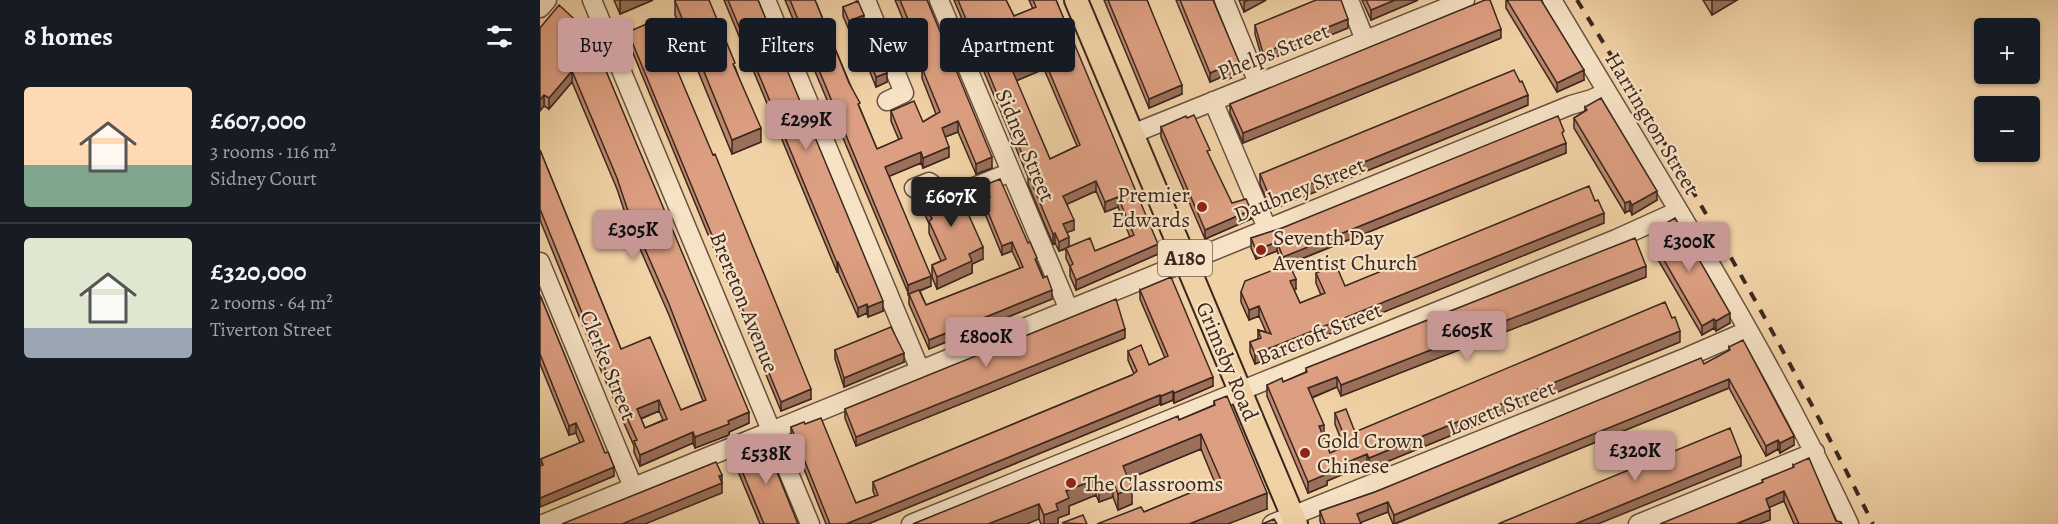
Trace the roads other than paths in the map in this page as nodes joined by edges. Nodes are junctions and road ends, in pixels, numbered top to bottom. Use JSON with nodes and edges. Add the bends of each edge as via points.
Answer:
{"nodes":[{"id":1,"x":547,"y":0,"type":"edge"},
{"id":2,"x":592,"y":0,"type":"edge"},
{"id":3,"x":766,"y":0,"type":"edge"},
{"id":4,"x":866,"y":0,"type":"edge"},
{"id":5,"x":939,"y":0,"type":"edge"},
{"id":6,"x":1076,"y":0,"type":"edge"},
{"id":7,"x":1224,"y":0,"type":"edge"},
{"id":8,"x":1349,"y":0,"type":"edge"},
{"id":9,"x":1466,"y":0,"type":"edge"},
{"id":10,"x":1552,"y":0,"type":"edge"},
{"id":11,"x":540,"y":8,"type":"edge"},
{"id":12,"x":873,"y":18,"type":"edge"},
{"id":13,"x":1365,"y":40,"type":"junction"},
{"id":14,"x":895,"y":72,"type":"edge"},
{"id":15,"x":1258,"y":83,"type":"junction"},
{"id":16,"x":1607,"y":92,"type":"junction"},
{"id":17,"x":887,"y":101,"type":"dead end"},
{"id":18,"x":1212,"y":101,"type":"junction"},
{"id":19,"x":1132,"y":134,"type":"junction"},
{"id":20,"x":1011,"y":172,"type":"junction"},
{"id":21,"x":914,"y":188,"type":"dead end"},
{"id":22,"x":1678,"y":211,"type":"junction"},
{"id":23,"x":1267,"y":228,"type":"junction"},
{"id":24,"x":1186,"y":261,"type":"junction"},
{"id":25,"x":540,"y":262,"type":"edge"},
{"id":26,"x":1069,"y":310,"type":"junction"},
{"id":27,"x":1747,"y":331,"type":"junction"},
{"id":28,"x":920,"y":370,"type":"junction"},
{"id":29,"x":1241,"y":391,"type":"junction"},
{"id":30,"x":772,"y":431,"type":"junction"},
{"id":31,"x":1815,"y":452,"type":"junction"},
{"id":32,"x":633,"y":487,"type":"junction"},
{"id":33,"x":1287,"y":521,"type":"edge"},
{"id":34,"x":543,"y":524,"type":"edge"},
{"id":35,"x":810,"y":524,"type":"edge"},
{"id":36,"x":911,"y":524,"type":"edge"},
{"id":37,"x":1638,"y":524,"type":"edge"},
{"id":38,"x":1849,"y":524,"type":"edge"}],
"edges":[{"from":1,"to":11,"type":"street"},
{"from":2,"to":30,"type":"street","name":"Brereton Avenue"},
{"from":3,"to":28,"type":"street"},
{"from":4,"to":12,"type":"street"},
{"from":5,"to":20,"type":"street","name":"Sidney Street"},
{"from":6,"to":19,"type":"main road","name":"Grimsby Road","number":"A180"},
{"from":7,"to":15,"type":"street"},
{"from":8,"to":13,"type":"street"},
{"from":9,"to":13,"type":"street","name":"Phelps Street"},
{"from":10,"to":16,"type":"street","name":"Harrington Street"},
{"from":13,"to":15,"type":"street","name":"Phelps Street"},
{"from":14,"to":17,"type":"street","via":[[904,93]]},
{"from":15,"to":18,"type":"street","name":"Phelps Street"},
{"from":16,"to":22,"type":"street","name":"Harrington Street"},
{"from":16,"to":23,"type":"street","name":"Daubney Street"},
{"from":18,"to":19,"type":"street","name":"Phelps Street"},
{"from":18,"to":23,"type":"street"},
{"from":19,"to":24,"type":"main road","name":"Grimsby Road","number":"A180"},
{"from":20,"to":21,"type":"street","via":[[949,197],[929,182]]},
{"from":20,"to":26,"type":"street","name":"Sidney Street"},
{"from":22,"to":27,"type":"street","name":"Harrington Street"},
{"from":22,"to":29,"type":"street","name":"Barcroft Street"},
{"from":23,"to":24,"type":"street","name":"Daubney Street"},
{"from":24,"to":26,"type":"street","name":"Daubney Street"},
{"from":24,"to":29,"type":"main road","name":"Grimsby Road","number":"A180"},
{"from":25,"to":32,"type":"street","name":"Clerke Street"},
{"from":26,"to":28,"type":"street","name":"Daubney Street"},
{"from":27,"to":31,"type":"street","name":"Harrington Street"},
{"from":27,"to":33,"type":"street","name":"Lovett Street"},
{"from":28,"to":30,"type":"street","name":"Daubney Street"},
{"from":29,"to":33,"type":"main road","name":"Grimsby Road","number":"A180"},
{"from":29,"to":36,"type":"street","name":"Barcroft Street"},
{"from":30,"to":32,"type":"street","name":"Daubney Street"},
{"from":30,"to":35,"type":"street","name":"Brereton Avenue"},
{"from":31,"to":37,"type":"street"},
{"from":31,"to":38,"type":"street","name":"Harrington Street"},
{"from":32,"to":34,"type":"street","name":"Daubney Street"}]}
